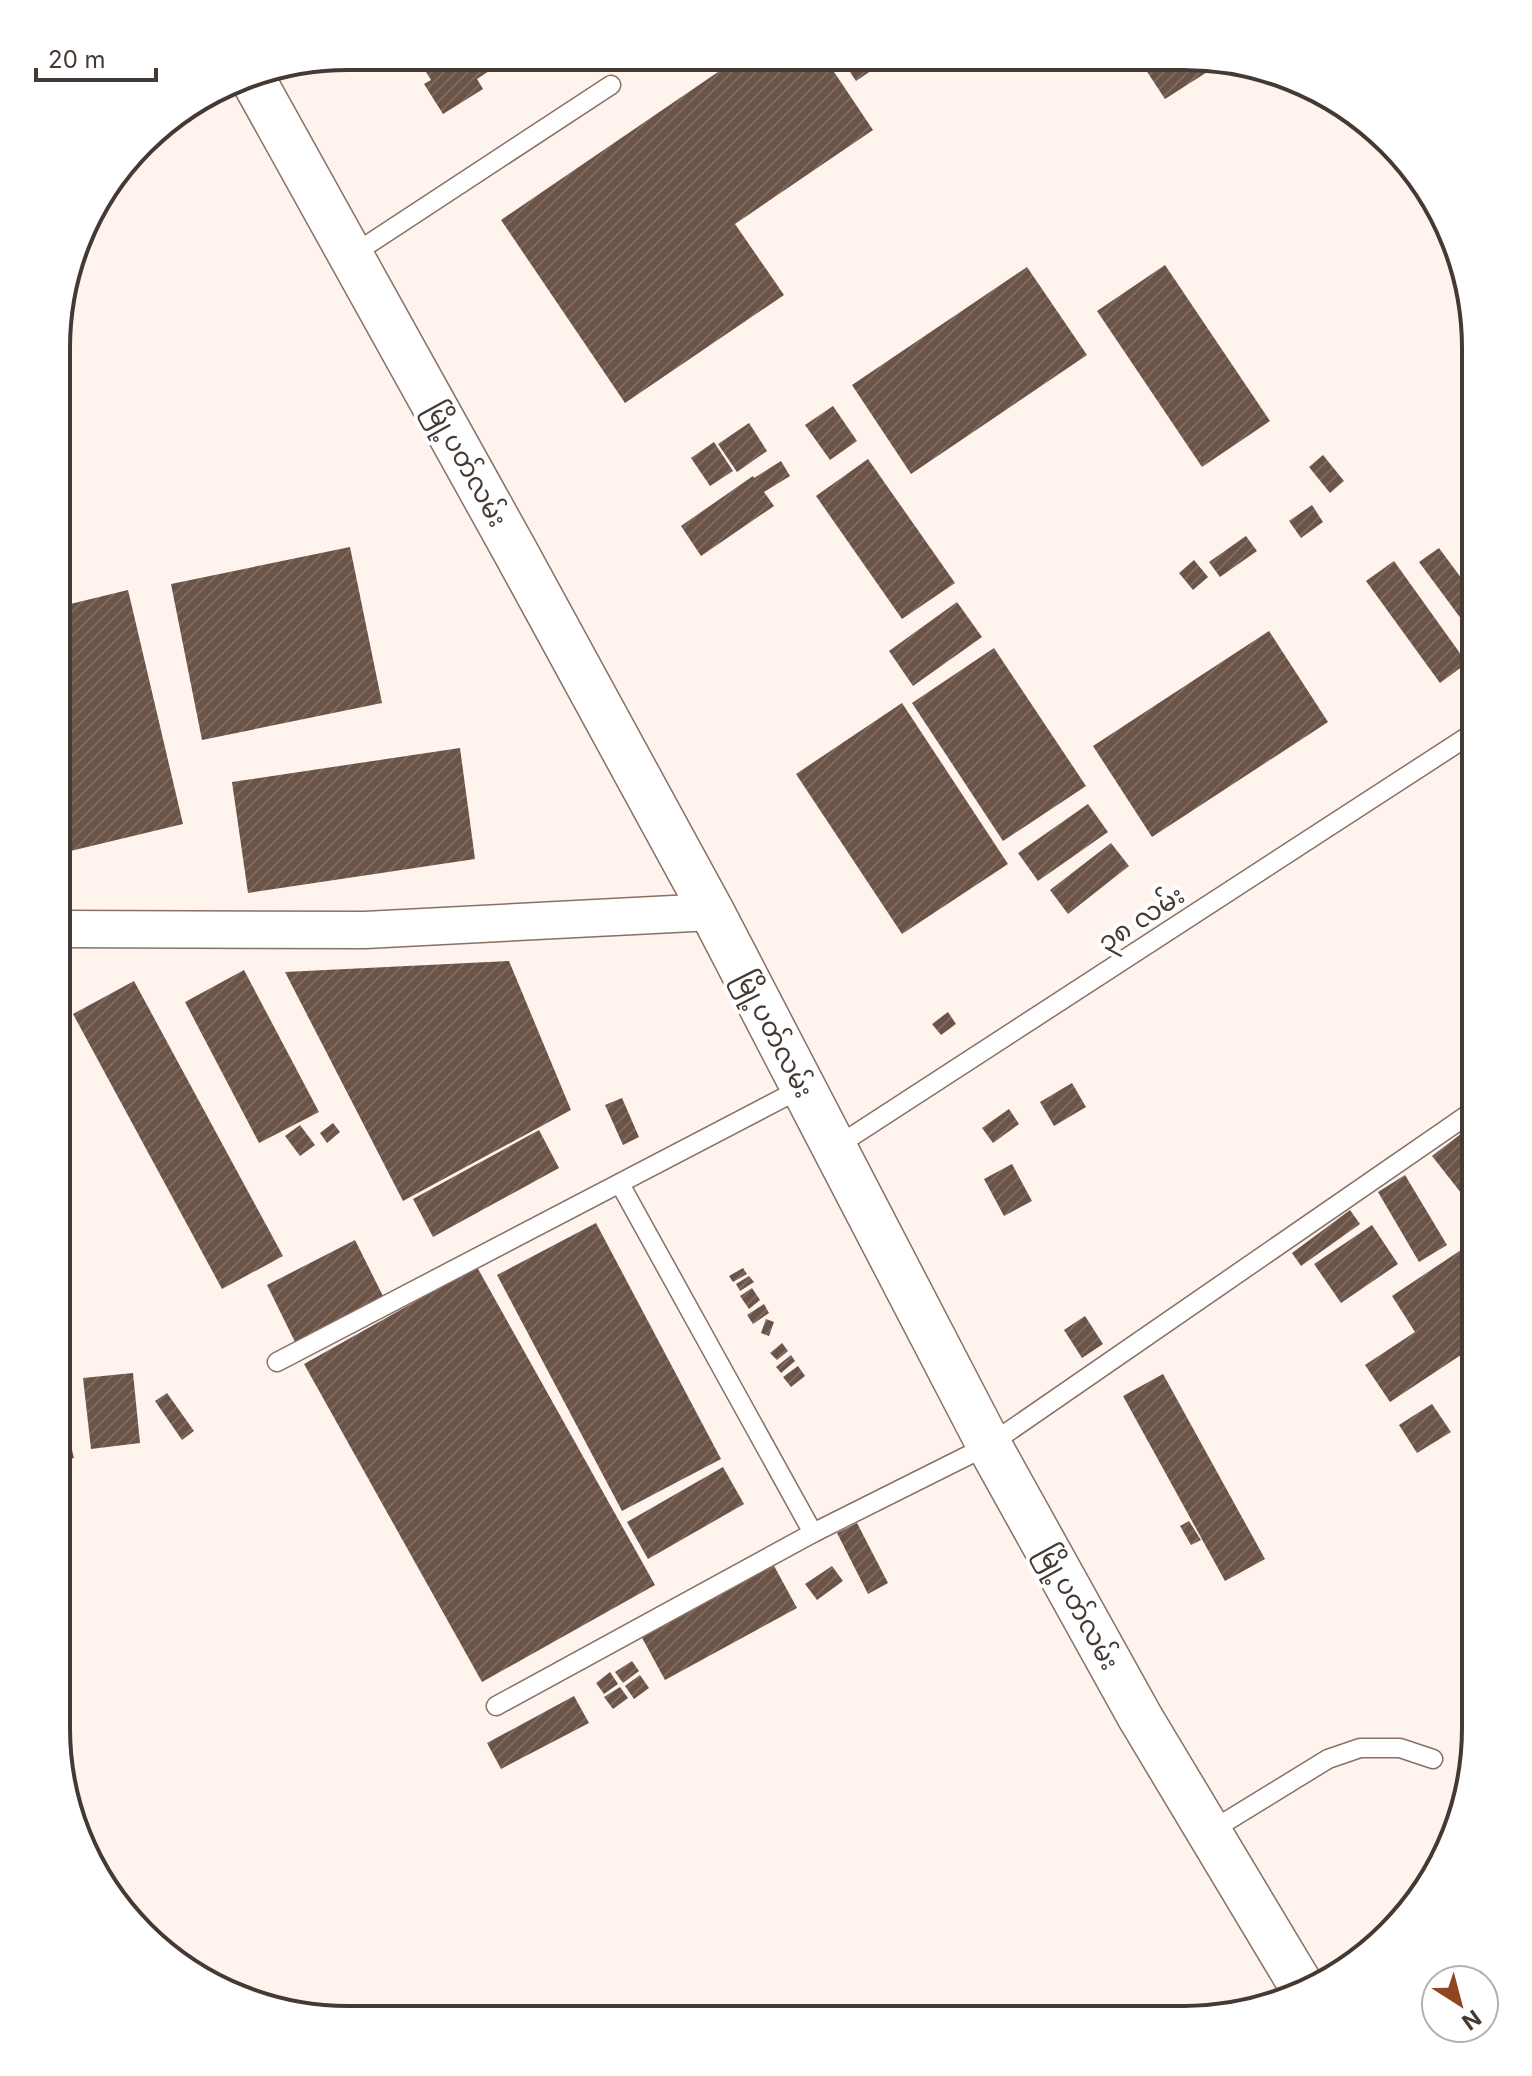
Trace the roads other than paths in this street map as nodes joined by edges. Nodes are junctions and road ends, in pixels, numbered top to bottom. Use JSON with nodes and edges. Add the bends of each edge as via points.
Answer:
{"nodes":[{"id":1,"x":611,"y":85,"type":"dead end"},
{"id":2,"x":257,"y":86,"type":"edge"},
{"id":3,"x":352,"y":255,"type":"junction"},
{"id":4,"x":1462,"y":740,"type":"edge"},
{"id":5,"x":712,"y":912,"type":"junction"},
{"id":6,"x":70,"y":929,"type":"edge"},
{"id":7,"x":802,"y":1088,"type":"junction"},
{"id":8,"x":1461,"y":1119,"type":"edge"},
{"id":9,"x":834,"y":1148,"type":"junction"},
{"id":10,"x":620,"y":1184,"type":"junction"},
{"id":11,"x":277,"y":1362,"type":"dead end"},
{"id":12,"x":989,"y":1445,"type":"junction"},
{"id":13,"x":813,"y":1533,"type":"junction"},
{"id":14,"x":496,"y":1706,"type":"dead end"},
{"id":15,"x":1433,"y":1759,"type":"dead end"},
{"id":16,"x":1209,"y":1832,"type":"junction"},
{"id":17,"x":1298,"y":1981,"type":"edge"}],
"edges":[{"from":1,"to":3,"type":"lane"},
{"from":2,"to":3,"type":"main road","name":"မြို့ပတ်လမ်း"},
{"from":3,"to":5,"type":"main road","name":"မြို့ပတ်လမ်း"},
{"from":4,"to":9,"type":"lane","name":"၃၈ လမ်း"},
{"from":5,"to":6,"type":"street","via":[[365,930]]},
{"from":5,"to":7,"type":"main road","name":"မြို့ပတ်လမ်း"},
{"from":7,"to":9,"type":"main road","name":"မြို့ပတ်လမ်း"},
{"from":7,"to":10,"type":"lane"},
{"from":8,"to":12,"type":"lane"},
{"from":9,"to":12,"type":"main road","name":"မြို့ပတ်လမ်း"},
{"from":10,"to":11,"type":"lane"},
{"from":10,"to":13,"type":"lane"},
{"from":12,"to":13,"type":"lane"},
{"from":12,"to":16,"type":"main road","name":"မြို့ပတ်လမ်း"},
{"from":13,"to":14,"type":"lane"},
{"from":15,"to":16,"type":"lane","via":[[1400,1748],[1360,1748],[1328,1759]]},
{"from":16,"to":17,"type":"main road","name":"မြို့ပတ်လမ်း"}]}
